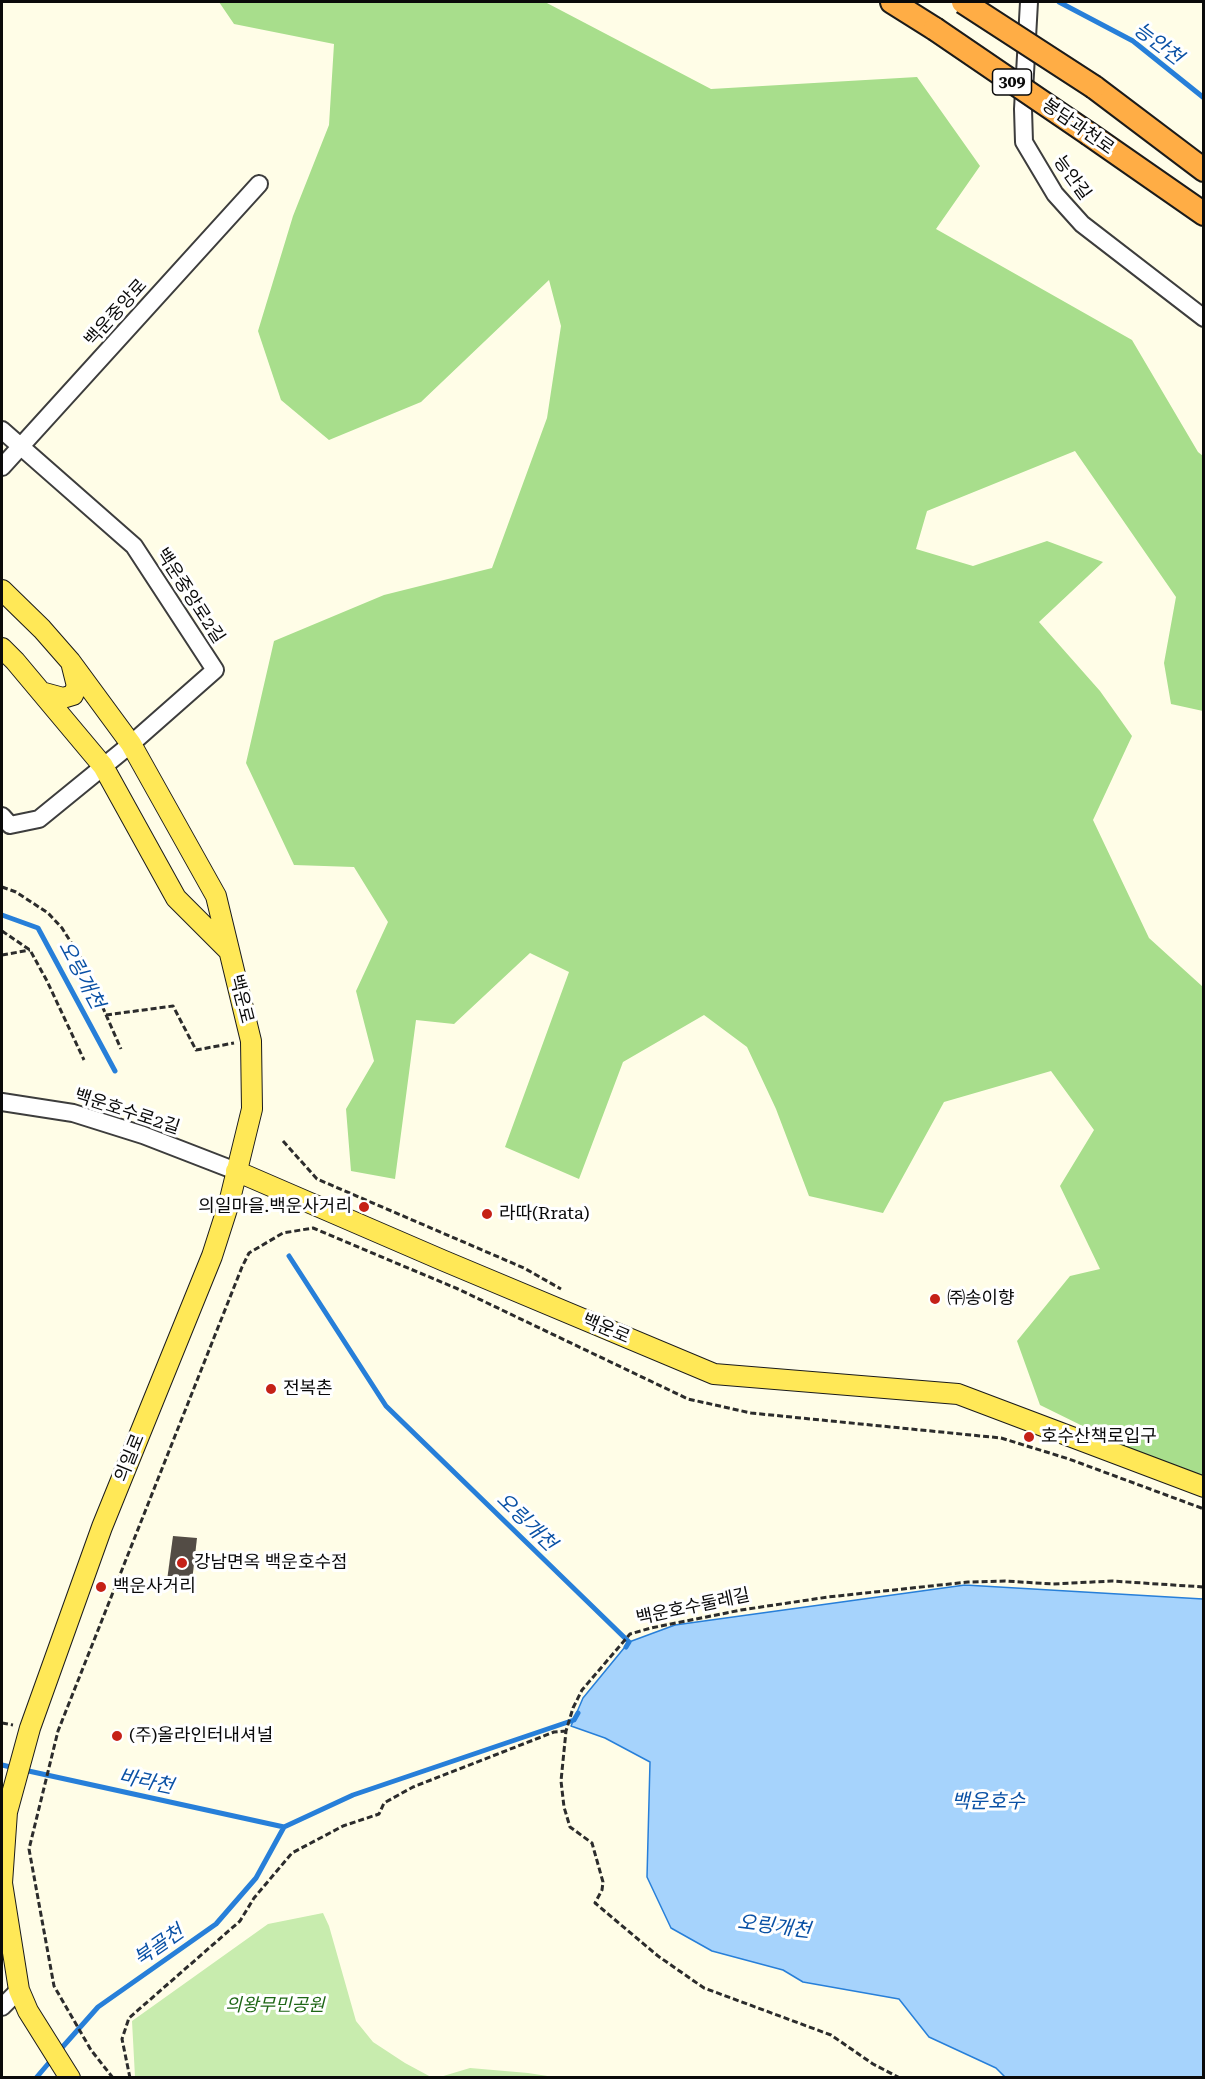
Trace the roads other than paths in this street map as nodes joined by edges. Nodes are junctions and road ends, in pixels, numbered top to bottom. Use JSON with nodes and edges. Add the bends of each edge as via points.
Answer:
{"nodes":[{"id":1,"x":892,"y":2,"type":"edge"},
{"id":2,"x":963,"y":2,"type":"edge"},
{"id":3,"x":1029,"y":2,"type":"edge"},
{"id":4,"x":1203,"y":170,"type":"edge"},
{"id":5,"x":259,"y":184,"type":"dead end"},
{"id":6,"x":1203,"y":214,"type":"edge"},
{"id":7,"x":1203,"y":318,"type":"edge"},
{"id":8,"x":2,"y":430,"type":"edge"},
{"id":9,"x":20,"y":448,"type":"junction"},
{"id":10,"x":2,"y":467,"type":"edge"},
{"id":11,"x":2,"y":590,"type":"edge"},
{"id":12,"x":2,"y":648,"type":"edge"},
{"id":13,"x":70,"y":661,"type":"junction"},
{"id":14,"x":41,"y":692,"type":"junction"},
{"id":15,"x":131,"y":744,"type":"junction"},
{"id":16,"x":103,"y":766,"type":"junction"},
{"id":17,"x":2,"y":816,"type":"edge"},
{"id":18,"x":229,"y":952,"type":"junction"},
{"id":19,"x":2,"y":1102,"type":"edge"},
{"id":20,"x":236,"y":1171,"type":"junction"},
{"id":21,"x":1203,"y":1487,"type":"edge"},
{"id":22,"x":19,"y":1990,"type":"junction"},
{"id":23,"x":2,"y":2007,"type":"edge"},
{"id":24,"x":70,"y":2078,"type":"edge"}],
"edges":[{"from":1,"to":6,"type":"highway","name":"봉담과천로","number":"309","bridge":true},
{"from":2,"to":4,"type":"highway","number":"309","bridge":true,"via":[[1094,87]]},
{"from":3,"to":7,"type":"street","name":"능안길","via":[[1024,142],[1055,194],[1082,224]]},
{"from":5,"to":9,"type":"street","name":"백운중앙로"},
{"from":8,"to":9,"type":"street"},
{"from":9,"to":10,"type":"street","name":"백운중앙로"},
{"from":9,"to":15,"type":"street","name":"백운중앙로2길","via":[[134,546],[215,670]]},
{"from":11,"to":13,"type":"main road","name":"백운로"},
{"from":12,"to":14,"type":"main road","name":"백운로"},
{"from":13,"to":14,"type":"main road","via":[[77,686],[73,694],[63,698]]},
{"from":13,"to":15,"type":"main road","name":"백운로"},
{"from":14,"to":16,"type":"main road","name":"백운로"},
{"from":15,"to":16,"type":"street","name":"백운중앙로2길"},
{"from":15,"to":18,"type":"main road","name":"백운로","via":[[216,896]]},
{"from":16,"to":17,"type":"street","name":"백운중앙로2길","via":[[39,819],[10,825]]},
{"from":16,"to":18,"type":"main road","name":"백운로","via":[[176,898]]},
{"from":18,"to":20,"type":"main road","name":"백운로","via":[[251,1041],[252,1108]]},
{"from":19,"to":20,"type":"street","name":"백운호수로2길","via":[[73,1113]]},
{"from":20,"to":21,"type":"main road","name":"백운로","via":[[714,1374],[958,1394]]},
{"from":20,"to":22,"type":"main road","name":"의일로","via":[[212,1257],[102,1527],[24,1746],[8,1812],[2,1883]]},
{"from":22,"to":23,"type":"street"},
{"from":22,"to":24,"type":"main road"}]}
